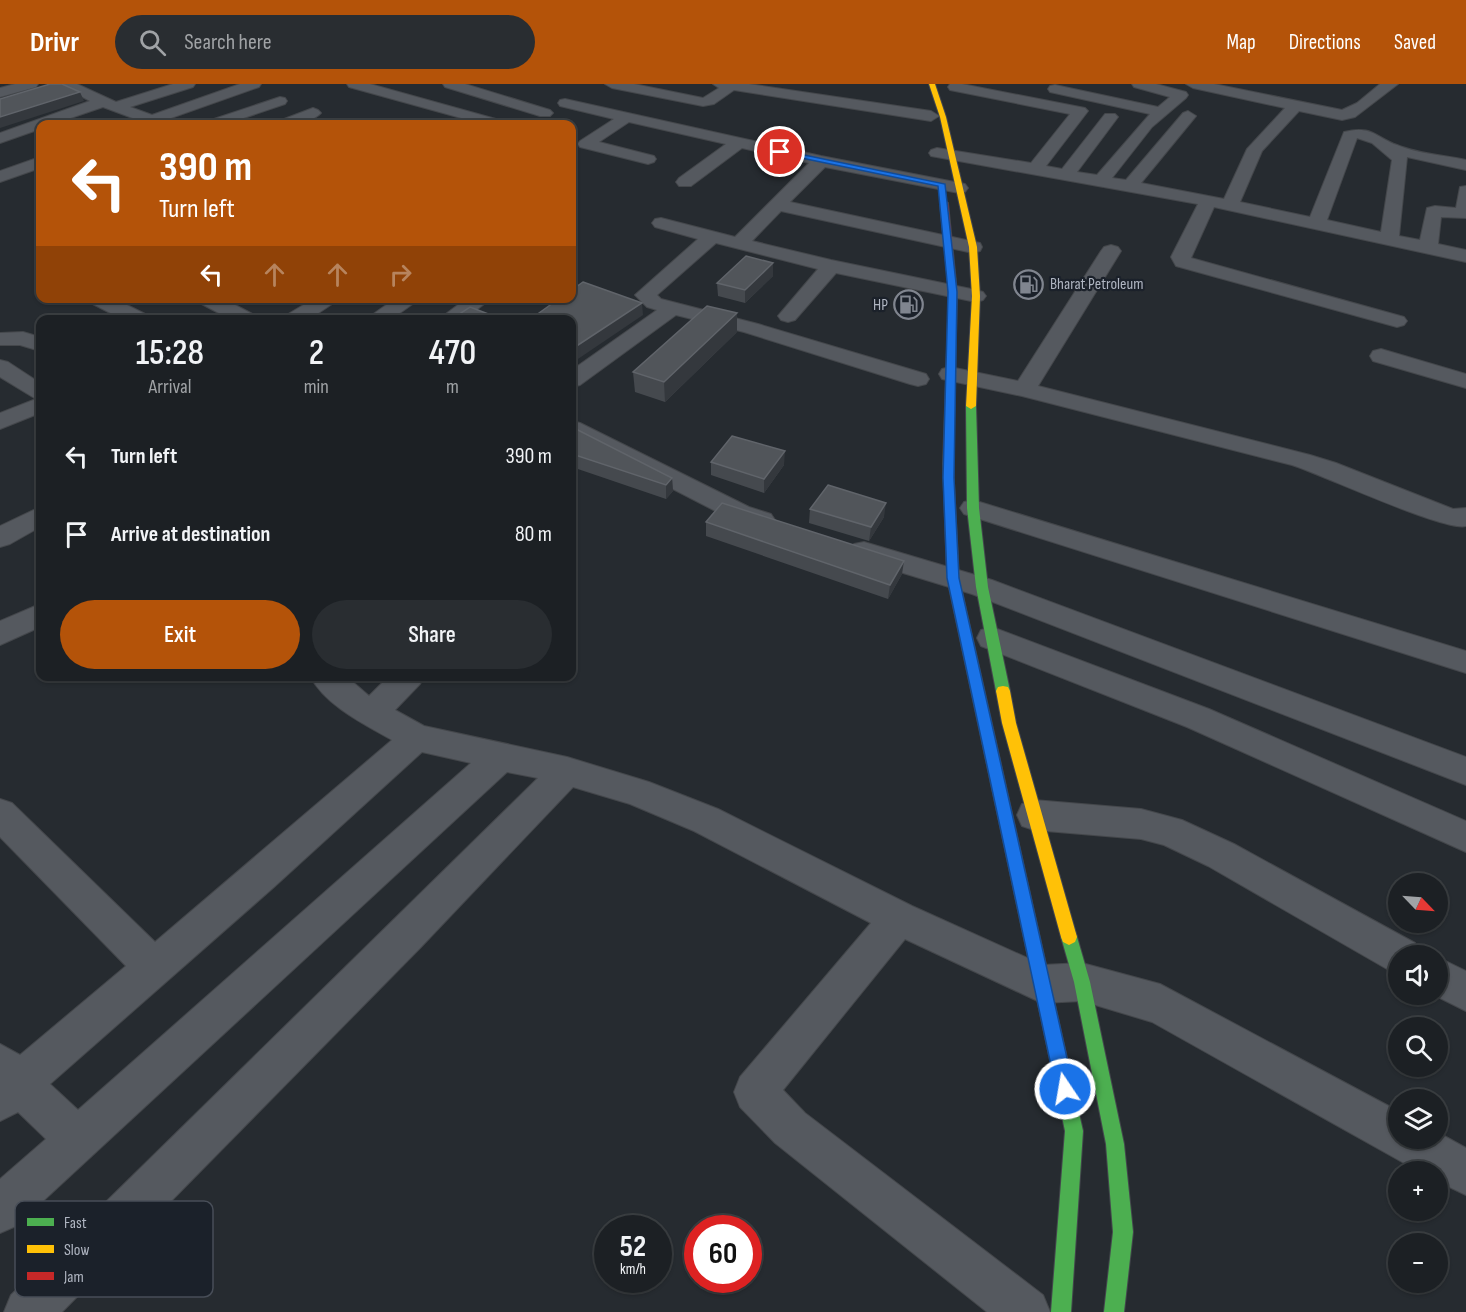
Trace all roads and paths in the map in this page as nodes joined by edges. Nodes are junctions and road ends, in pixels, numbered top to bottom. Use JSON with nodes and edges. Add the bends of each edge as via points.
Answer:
{"nodes":[{"id":1,"x":31,"y":84,"type":"edge"},
{"id":2,"x":59,"y":84,"type":"edge"},
{"id":3,"x":65,"y":84,"type":"edge"},
{"id":4,"x":188,"y":84,"type":"edge"},
{"id":5,"x":255,"y":84,"type":"edge"},
{"id":6,"x":354,"y":84,"type":"edge"},
{"id":7,"x":450,"y":84,"type":"edge"},
{"id":8,"x":612,"y":84,"type":"edge"},
{"id":9,"x":919,"y":84,"type":"edge"},
{"id":10,"x":1139,"y":84,"type":"edge"},
{"id":11,"x":1391,"y":84,"type":"edge"},
{"id":12,"x":725,"y":85,"type":"edge"},
{"id":13,"x":957,"y":85,"type":"edge"},
{"id":14,"x":110,"y":87,"type":"dead end"},
{"id":15,"x":1046,"y":87,"type":"dead end"},
{"id":16,"x":588,"y":89,"type":"dead end"},
{"id":17,"x":1187,"y":89,"type":"edge"},
{"id":18,"x":0,"y":93,"type":"edge"},
{"id":19,"x":84,"y":94,"type":"junction"},
{"id":20,"x":931,"y":95,"type":"edge"},
{"id":21,"x":280,"y":101,"type":"dead end"},
{"id":22,"x":0,"y":103,"type":"edge"},
{"id":23,"x":565,"y":103,"type":"junction"},
{"id":24,"x":109,"y":104,"type":"junction"},
{"id":25,"x":1080,"y":111,"type":"junction"},
{"id":26,"x":1291,"y":111,"type":"junction"},
{"id":27,"x":1162,"y":112,"type":"junction"},
{"id":28,"x":313,"y":113,"type":"dead end"},
{"id":29,"x":545,"y":113,"type":"junction"},
{"id":30,"x":167,"y":115,"type":"junction"},
{"id":31,"x":931,"y":116,"type":"junction"},
{"id":32,"x":1188,"y":116,"type":"dead end"},
{"id":33,"x":627,"y":117,"type":"junction"},
{"id":34,"x":1110,"y":117,"type":"junction"},
{"id":35,"x":58,"y":120,"type":"edge"},
{"id":36,"x":142,"y":120,"type":"edge"},
{"id":37,"x":152,"y":120,"type":"edge"},
{"id":38,"x":183,"y":120,"type":"edge"},
{"id":39,"x":225,"y":120,"type":"edge"},
{"id":40,"x":295,"y":120,"type":"edge"},
{"id":41,"x":484,"y":120,"type":"edge"},
{"id":42,"x":530,"y":120,"type":"edge"},
{"id":43,"x":1147,"y":124,"type":"junction"},
{"id":44,"x":36,"y":127,"type":"edge"},
{"id":45,"x":0,"y":138,"type":"edge"},
{"id":46,"x":579,"y":142,"type":"edge"},
{"id":47,"x":738,"y":143,"type":"junction"},
{"id":48,"x":1387,"y":148,"type":"junction"},
{"id":49,"x":648,"y":159,"type":"dead end"},
{"id":50,"x":821,"y":161,"type":"junction"},
{"id":51,"x":36,"y":163,"type":"edge"},
{"id":52,"x":1466,"y":165,"type":"edge"},
{"id":53,"x":942,"y":166,"type":"junction"},
{"id":54,"x":1035,"y":169,"type":"junction"},
{"id":55,"x":5,"y":171,"type":"edge"},
{"id":56,"x":1067,"y":174,"type":"junction"},
{"id":57,"x":1101,"y":181,"type":"junction"},
{"id":58,"x":685,"y":182,"type":"dead end"},
{"id":59,"x":1130,"y":186,"type":"junction"},
{"id":60,"x":959,"y":188,"type":"junction"},
{"id":61,"x":1466,"y":191,"type":"edge"},
{"id":62,"x":1208,"y":201,"type":"junction"},
{"id":63,"x":777,"y":205,"type":"junction"},
{"id":64,"x":1230,"y":205,"type":"junction"},
{"id":65,"x":1317,"y":222,"type":"junction"},
{"id":66,"x":661,"y":223,"type":"dead end"},
{"id":67,"x":712,"y":237,"type":"junction"},
{"id":68,"x":1389,"y":238,"type":"junction"},
{"id":69,"x":949,"y":242,"type":"junction"},
{"id":70,"x":739,"y":243,"type":"junction"},
{"id":71,"x":973,"y":247,"type":"junction"},
{"id":72,"x":1428,"y":247,"type":"junction"},
{"id":73,"x":1111,"y":251,"type":"dead end"},
{"id":74,"x":1466,"y":256,"type":"edge"},
{"id":75,"x":831,"y":266,"type":"junction"},
{"id":76,"x":953,"y":292,"type":"junction"},
{"id":77,"x":976,"y":296,"type":"junction"},
{"id":78,"x":106,"y":303,"type":"edge"},
{"id":79,"x":216,"y":303,"type":"edge"},
{"id":80,"x":236,"y":303,"type":"edge"},
{"id":81,"x":322,"y":303,"type":"edge"},
{"id":82,"x":403,"y":303,"type":"edge"},
{"id":83,"x":474,"y":303,"type":"edge"},
{"id":84,"x":227,"y":308,"type":"junction"},
{"id":85,"x":674,"y":308,"type":"junction"},
{"id":86,"x":132,"y":315,"type":"edge"},
{"id":87,"x":214,"y":315,"type":"edge"},
{"id":88,"x":240,"y":315,"type":"edge"},
{"id":89,"x":301,"y":315,"type":"edge"},
{"id":90,"x":383,"y":315,"type":"edge"},
{"id":91,"x":456,"y":315,"type":"edge"},
{"id":92,"x":788,"y":316,"type":"dead end"},
{"id":93,"x":1396,"y":321,"type":"dead end"},
{"id":94,"x":0,"y":339,"type":"edge"},
{"id":95,"x":36,"y":343,"type":"edge"},
{"id":96,"x":1381,"y":356,"type":"dead end"},
{"id":97,"x":0,"y":367,"type":"edge"},
{"id":98,"x":961,"y":376,"type":"junction"},
{"id":99,"x":576,"y":377,"type":"edge"},
{"id":100,"x":918,"y":379,"type":"dead end"},
{"id":101,"x":1466,"y":381,"type":"edge"},
{"id":102,"x":1024,"y":389,"type":"junction"},
{"id":103,"x":36,"y":390,"type":"edge"},
{"id":104,"x":36,"y":407,"type":"edge"},
{"id":105,"x":0,"y":422,"type":"edge"},
{"id":106,"x":576,"y":430,"type":"edge"},
{"id":107,"x":973,"y":508,"type":"junction"},
{"id":108,"x":1466,"y":517,"type":"edge"},
{"id":109,"x":36,"y":518,"type":"edge"},
{"id":110,"x":785,"y":527,"type":"edge"},
{"id":111,"x":0,"y":538,"type":"edge"},
{"id":112,"x":841,"y":544,"type":"edge"},
{"id":113,"x":967,"y":583,"type":"junction"},
{"id":114,"x":36,"y":617,"type":"edge"},
{"id":115,"x":0,"y":634,"type":"edge"},
{"id":116,"x":992,"y":638,"type":"junction"},
{"id":117,"x":1466,"y":662,"type":"edge"},
{"id":118,"x":331,"y":681,"type":"edge"},
{"id":119,"x":404,"y":681,"type":"edge"},
{"id":120,"x":372,"y":713,"type":"junction"},
{"id":121,"x":416,"y":738,"type":"junction"},
{"id":122,"x":502,"y":756,"type":"junction"},
{"id":123,"x":567,"y":771,"type":"junction"},
{"id":124,"x":1466,"y":771,"type":"edge"},
{"id":125,"x":0,"y":814,"type":"edge"},
{"id":126,"x":1034,"y":815,"type":"junction"},
{"id":127,"x":1466,"y":837,"type":"edge"},
{"id":128,"x":899,"y":918,"type":"junction"},
{"id":129,"x":1388,"y":949,"type":"edge"},
{"id":130,"x":153,"y":967,"type":"junction"},
{"id":131,"x":1082,"y":982,"type":"junction"},
{"id":132,"x":1448,"y":982,"type":"edge"},
{"id":133,"x":1042,"y":984,"type":"junction"},
{"id":134,"x":1466,"y":992,"type":"edge"},
{"id":135,"x":6,"y":1083,"type":"edge"},
{"id":136,"x":1388,"y":1129,"type":"edge"},
{"id":137,"x":78,"y":1140,"type":"junction"},
{"id":138,"x":1424,"y":1149,"type":"edge"},
{"id":139,"x":1466,"y":1173,"type":"edge"},
{"id":140,"x":140,"y":1201,"type":"edge"},
{"id":141,"x":0,"y":1210,"type":"edge"},
{"id":142,"x":43,"y":1297,"type":"edge"},
{"id":143,"x":28,"y":1312,"type":"edge"},
{"id":144,"x":1026,"y":1312,"type":"edge"},
{"id":145,"x":1061,"y":1312,"type":"edge"},
{"id":146,"x":1114,"y":1312,"type":"edge"}],
"edges":[{"from":1,"to":18,"type":"street"},
{"from":2,"to":22,"type":"street"},
{"from":3,"to":19,"type":"street"},
{"from":4,"to":24,"type":"street"},
{"from":5,"to":30,"type":"street"},
{"from":6,"to":41,"type":"street"},
{"from":7,"to":29,"type":"street"},
{"from":8,"to":12,"type":"street","via":[[703,102]]},
{"from":9,"to":20,"type":"main road"},
{"from":10,"to":17,"type":"street"},
{"from":11,"to":26,"type":"street","via":[[1353,114]]},
{"from":12,"to":31,"type":"street"},
{"from":13,"to":20,"type":"street"},
{"from":13,"to":25,"type":"street"},
{"from":14,"to":19,"type":"street"},
{"from":15,"to":27,"type":"street"},
{"from":16,"to":23,"type":"street"},
{"from":17,"to":26,"type":"street"},
{"from":17,"to":27,"type":"street"},
{"from":19,"to":24,"type":"street"},
{"from":20,"to":31,"type":"main road"},
{"from":20,"to":53,"type":"main road"},
{"from":21,"to":39,"type":"street"},
{"from":23,"to":29,"type":"street"},
{"from":23,"to":33,"type":"street"},
{"from":24,"to":35,"type":"street"},
{"from":24,"to":36,"type":"street"},
{"from":25,"to":34,"type":"street"},
{"from":25,"to":54,"type":"street"},
{"from":26,"to":64,"type":"street","via":[[1255,149]]},
{"from":27,"to":43,"type":"street"},
{"from":28,"to":40,"type":"street"},
{"from":29,"to":42,"type":"street"},
{"from":30,"to":37,"type":"street"},
{"from":30,"to":38,"type":"street"},
{"from":31,"to":53,"type":"main road"},
{"from":32,"to":59,"type":"street"},
{"from":33,"to":46,"type":"street"},
{"from":33,"to":47,"type":"street"},
{"from":34,"to":43,"type":"street"},
{"from":34,"to":56,"type":"street"},
{"from":43,"to":57,"type":"street"},
{"from":44,"to":45,"type":"street"},
{"from":46,"to":49,"type":"street"},
{"from":47,"to":50,"type":"street"},
{"from":47,"to":58,"type":"street"},
{"from":48,"to":52,"type":"street"},
{"from":48,"to":65,"type":"street","via":[[1370,136],[1350,135]]},
{"from":48,"to":68,"type":"street","via":[[1400,159]]},
{"from":50,"to":53,"type":"street"},
{"from":50,"to":63,"type":"street"},
{"from":51,"to":55,"type":"street"},
{"from":53,"to":54,"type":"street"},
{"from":53,"to":60,"type":"street"},
{"from":53,"to":60,"type":"main road"},
{"from":53,"to":69,"type":"main road"},
{"from":54,"to":56,"type":"street"},
{"from":56,"to":57,"type":"street"},
{"from":57,"to":59,"type":"street"},
{"from":59,"to":62,"type":"street"},
{"from":60,"to":71,"type":"main road"},
{"from":61,"to":72,"type":"street","via":[[1464,213],[1433,212]]},
{"from":62,"to":64,"type":"street"},
{"from":62,"to":93,"type":"street","via":[[1181,257],[1183,262]]},
{"from":63,"to":69,"type":"street"},
{"from":63,"to":70,"type":"street"},
{"from":64,"to":65,"type":"street"},
{"from":65,"to":68,"type":"street"},
{"from":66,"to":67,"type":"street"},
{"from":67,"to":70,"type":"street"},
{"from":67,"to":85,"type":"street","via":[[645,295],[654,303]]},
{"from":68,"to":72,"type":"street"},
{"from":69,"to":71,"type":"street"},
{"from":69,"to":76,"type":"main road"},
{"from":70,"to":75,"type":"street"},
{"from":71,"to":77,"type":"main road"},
{"from":72,"to":74,"type":"street"},
{"from":73,"to":102,"type":"street"},
{"from":75,"to":76,"type":"street"},
{"from":75,"to":92,"type":"street"},
{"from":76,"to":77,"type":"street"},
{"from":76,"to":98,"type":"main road"},
{"from":77,"to":98,"type":"main road"},
{"from":78,"to":86,"type":"street"},
{"from":79,"to":84,"type":"street"},
{"from":80,"to":84,"type":"street"},
{"from":81,"to":89,"type":"street"},
{"from":82,"to":90,"type":"street"},
{"from":83,"to":91,"type":"street"},
{"from":84,"to":87,"type":"street"},
{"from":84,"to":88,"type":"street"},
{"from":85,"to":99,"type":"street"},
{"from":85,"to":100,"type":"street"},
{"from":94,"to":95,"type":"street","via":[[23,338]]},
{"from":96,"to":101,"type":"street"},
{"from":97,"to":103,"type":"street"},
{"from":98,"to":102,"type":"street"},
{"from":98,"to":107,"type":"main road"},
{"from":98,"to":113,"type":"main road","via":[[948,478]]},
{"from":102,"to":108,"type":"street","via":[[1301,460],[1448,517]]},
{"from":104,"to":105,"type":"street"},
{"from":106,"to":110,"type":"street","via":[[740,513]]},
{"from":107,"to":113,"type":"main road"},
{"from":107,"to":117,"type":"street"},
{"from":109,"to":111,"type":"street"},
{"from":112,"to":113,"type":"street"},
{"from":113,"to":116,"type":"main road"},
{"from":113,"to":124,"type":"street"},
{"from":113,"to":133,"type":"main road"},
{"from":114,"to":115,"type":"street"},
{"from":116,"to":126,"type":"main road"},
{"from":116,"to":127,"type":"street","via":[[1198,718]]},
{"from":118,"to":120,"type":"street"},
{"from":119,"to":120,"type":"street"},
{"from":120,"to":121,"type":"street"},
{"from":121,"to":122,"type":"street"},
{"from":121,"to":130,"type":"street","via":[[277,864]]},
{"from":122,"to":123,"type":"street"},
{"from":122,"to":137,"type":"street"},
{"from":123,"to":128,"type":"street","via":[[637,792],[706,820]]},
{"from":123,"to":140,"type":"street"},
{"from":125,"to":130,"type":"street"},
{"from":126,"to":129,"type":"street","via":[[1141,824],[1170,831],[1221,855]]},
{"from":126,"to":131,"type":"main road"},
{"from":128,"to":133,"type":"street"},
{"from":128,"to":144,"type":"street","via":[[755,1092],[790,1128]]},
{"from":130,"to":135,"type":"street"},
{"from":131,"to":133,"type":"street"},
{"from":131,"to":136,"type":"street","via":[[1160,1004]]},
{"from":131,"to":146,"type":"main road","via":[[1115,1144],[1123,1232]]},
{"from":132,"to":134,"type":"street"},
{"from":133,"to":145,"type":"main road","via":[[1074,1131]]},
{"from":135,"to":137,"type":"street"},
{"from":137,"to":141,"type":"street"},
{"from":138,"to":139,"type":"street"},
{"from":142,"to":143,"type":"street"}]}
